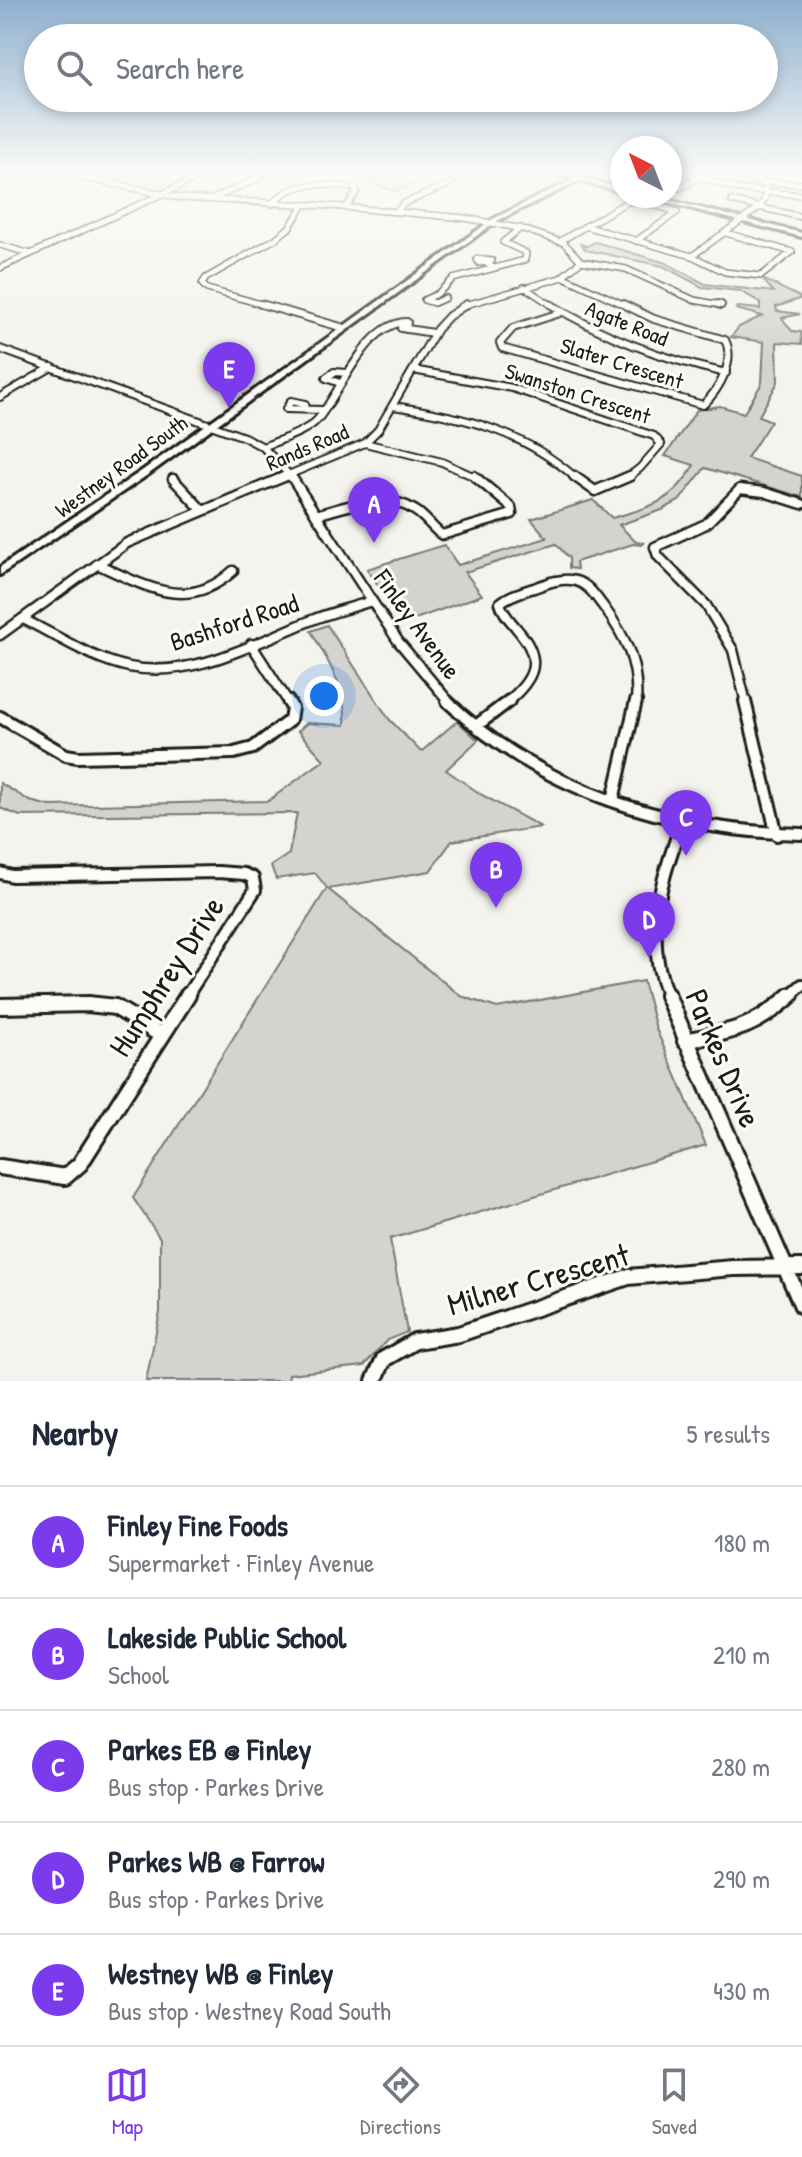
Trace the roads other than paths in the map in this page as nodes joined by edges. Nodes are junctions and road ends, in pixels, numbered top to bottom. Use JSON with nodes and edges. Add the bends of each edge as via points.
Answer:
{"nodes":[{"id":1,"x":65,"y":238,"type":"edge"},
{"id":2,"x":275,"y":238,"type":"edge"},
{"id":3,"x":469,"y":238,"type":"edge"},
{"id":4,"x":508,"y":238,"type":"edge"},
{"id":5,"x":557,"y":238,"type":"edge"},
{"id":6,"x":565,"y":238,"type":"edge"},
{"id":7,"x":627,"y":238,"type":"edge"},
{"id":8,"x":640,"y":238,"type":"edge"},
{"id":9,"x":718,"y":238,"type":"edge"},
{"id":10,"x":745,"y":238,"type":"edge"},
{"id":11,"x":562,"y":240,"type":"junction"},
{"id":12,"x":636,"y":241,"type":"junction"},
{"id":13,"x":0,"y":245,"type":"edge"},
{"id":14,"x":31,"y":254,"type":"junction"},
{"id":15,"x":692,"y":256,"type":"junction"},
{"id":16,"x":581,"y":261,"type":"junction"},
{"id":17,"x":0,"y":268,"type":"edge"},
{"id":18,"x":564,"y":277,"type":"junction"},
{"id":19,"x":524,"y":287,"type":"junction"},
{"id":20,"x":437,"y":294,"type":"junction"},
{"id":21,"x":445,"y":298,"type":"junction"},
{"id":22,"x":721,"y":305,"type":"dead end"},
{"id":23,"x":463,"y":306,"type":"junction"},
{"id":24,"x":560,"y":313,"type":"junction"},
{"id":25,"x":344,"y":328,"type":"junction"},
{"id":26,"x":433,"y":333,"type":"junction"},
{"id":27,"x":0,"y":349,"type":"edge"},
{"id":28,"x":52,"y":367,"type":"junction"},
{"id":29,"x":413,"y":370,"type":"junction"},
{"id":30,"x":348,"y":373,"type":"junction"},
{"id":31,"x":726,"y":373,"type":"junction"},
{"id":32,"x":340,"y":383,"type":"junction"},
{"id":33,"x":0,"y":397,"type":"edge"},
{"id":34,"x":393,"y":406,"type":"junction"},
{"id":35,"x":306,"y":408,"type":"dead end"},
{"id":36,"x":322,"y":410,"type":"junction"},
{"id":37,"x":211,"y":424,"type":"junction"},
{"id":38,"x":365,"y":443,"type":"junction"},
{"id":39,"x":263,"y":447,"type":"junction"},
{"id":40,"x":290,"y":475,"type":"junction"},
{"id":41,"x":173,"y":479,"type":"dead end"},
{"id":42,"x":802,"y":504,"type":"edge"},
{"id":43,"x":202,"y":510,"type":"junction"},
{"id":44,"x":316,"y":515,"type":"junction"},
{"id":45,"x":97,"y":564,"type":"junction"},
{"id":46,"x":233,"y":571,"type":"dead end"},
{"id":47,"x":0,"y":572,"type":"edge"},
{"id":48,"x":371,"y":601,"type":"junction"},
{"id":49,"x":23,"y":619,"type":"junction"},
{"id":50,"x":0,"y":635,"type":"edge"},
{"id":51,"x":251,"y":644,"type":"junction"},
{"id":52,"x":0,"y":717,"type":"edge"},
{"id":53,"x":476,"y":726,"type":"junction"},
{"id":54,"x":613,"y":800,"type":"junction"},
{"id":55,"x":682,"y":822,"type":"junction"},
{"id":56,"x":802,"y":834,"type":"edge"},
{"id":57,"x":777,"y":835,"type":"junction"},
{"id":58,"x":0,"y":873,"type":"edge"},
{"id":59,"x":802,"y":985,"type":"edge"},
{"id":60,"x":0,"y":1006,"type":"edge"},
{"id":61,"x":161,"y":1035,"type":"junction"},
{"id":62,"x":685,"y":1041,"type":"junction"},
{"id":63,"x":0,"y":1167,"type":"edge"},
{"id":64,"x":794,"y":1268,"type":"edge"},
{"id":65,"x":802,"y":1306,"type":"edge"},
{"id":66,"x":374,"y":1381,"type":"edge"}],
"edges":[{"from":1,"to":14,"type":"street"},
{"from":2,"to":25,"type":"street","via":[[202,284]]},
{"from":3,"to":25,"type":"main road","name":"Westney Road South"},
{"from":4,"to":20,"type":"street","via":[[503,242],[526,253],[525,260],[453,279]]},
{"from":5,"to":11,"type":"street"},
{"from":6,"to":11,"type":"street"},
{"from":7,"to":12,"type":"street"},
{"from":8,"to":12,"type":"street"},
{"from":9,"to":15,"type":"street"},
{"from":10,"to":15,"type":"street","via":[[792,252],[761,276],[725,272]]},
{"from":11,"to":16,"type":"street"},
{"from":12,"to":15,"type":"street"},
{"from":13,"to":14,"type":"street"},
{"from":14,"to":17,"type":"street"},
{"from":16,"to":18,"type":"street","name":"Rands Road"},
{"from":16,"to":22,"type":"street","via":[[626,269],[694,300]]},
{"from":18,"to":19,"type":"street","name":"Rands Road"},
{"from":18,"to":31,"type":"street","name":"Slater Crescent","via":[[654,319],[725,340]]},
{"from":19,"to":23,"type":"street","name":"Rands Road"},
{"from":19,"to":24,"type":"street","name":"Agate Road"},
{"from":20,"to":21,"type":"street"},
{"from":20,"to":21,"type":"street","via":[[424,300]]},
{"from":21,"to":23,"type":"street"},
{"from":23,"to":26,"type":"street","name":"Rands Road"},
{"from":24,"to":31,"type":"street","name":"Agate Road","via":[[627,346]]},
{"from":24,"to":31,"type":"street","name":"Slater Crescent","via":[[513,328],[500,343],[502,348],[703,405]]},
{"from":25,"to":37,"type":"main road","name":"Westney Road South"},
{"from":26,"to":29,"type":"street","name":"Rands Road"},
{"from":26,"to":30,"type":"street","via":[[392,327],[366,346]]},
{"from":27,"to":28,"type":"street","name":"Finley Avenue"},
{"from":28,"to":33,"type":"street"},
{"from":28,"to":37,"type":"street","name":"Finley Avenue"},
{"from":29,"to":34,"type":"street","name":"Rands Road"},
{"from":29,"to":34,"type":"street","name":"Swanston Crescent","via":[[512,388],[654,436],[661,444],[639,473],[595,491],[547,453],[506,431]]},
{"from":30,"to":32,"type":"street"},
{"from":30,"to":32,"type":"street","via":[[334,372],[326,378]]},
{"from":32,"to":36,"type":"street"},
{"from":34,"to":38,"type":"street","name":"Rands Road"},
{"from":35,"to":36,"type":"street"},
{"from":36,"to":39,"type":"street","via":[[316,422]]},
{"from":37,"to":39,"type":"street","name":"Finley Avenue"},
{"from":37,"to":47,"type":"main road","name":"Westney Road South"},
{"from":38,"to":40,"type":"street","name":"Rands Road"},
{"from":38,"to":44,"type":"street","via":[[440,460],[474,474],[501,496],[512,514],[442,535],[400,503],[371,502]]},
{"from":39,"to":40,"type":"street","name":"Finley Avenue"},
{"from":40,"to":43,"type":"street","name":"Rands Road"},
{"from":40,"to":44,"type":"street","name":"Finley Avenue"},
{"from":41,"to":43,"type":"street"},
{"from":42,"to":57,"type":"street","via":[[746,487],[694,532],[655,547],[706,605],[733,650]]},
{"from":43,"to":45,"type":"street","name":"Rands Road","via":[[127,543]]},
{"from":44,"to":48,"type":"street","name":"Finley Avenue"},
{"from":45,"to":46,"type":"street","via":[[177,596],[224,582]]},
{"from":45,"to":49,"type":"street","name":"Rands Road"},
{"from":48,"to":51,"type":"street","name":"Bashford Road"},
{"from":48,"to":53,"type":"street","name":"Finley Avenue","via":[[422,675]]},
{"from":49,"to":50,"type":"street","name":"Rands Road"},
{"from":49,"to":51,"type":"street","name":"Bashford Road","via":[[106,662],[140,669],[183,667]]},
{"from":51,"to":52,"type":"street","via":[[292,708],[290,720],[253,748],[234,753],[78,757]]},
{"from":53,"to":54,"type":"street","name":"Finley Avenue","via":[[543,770]]},
{"from":53,"to":54,"type":"street","via":[[527,686],[533,671],[533,652],[500,603],[565,578],[581,582],[621,626],[639,672]]},
{"from":54,"to":55,"type":"street","name":"Finley Avenue"},
{"from":55,"to":57,"type":"street","name":"Finley Avenue"},
{"from":55,"to":62,"type":"street","name":"Parkes Drive","via":[[659,887],[654,937],[661,980]]},
{"from":56,"to":57,"type":"street","name":"Finley Avenue"},
{"from":58,"to":61,"type":"street","name":"Humphrey Drive","via":[[218,872],[253,878],[255,890]]},
{"from":59,"to":62,"type":"street","via":[[746,1028]]},
{"from":60,"to":61,"type":"street","via":[[115,1007]]},
{"from":61,"to":63,"type":"street","name":"Humphrey Drive","via":[[80,1164],[65,1177]]},
{"from":62,"to":64,"type":"street","name":"Parkes Drive"},
{"from":64,"to":65,"type":"street","name":"Parkes Drive"},
{"from":64,"to":66,"type":"street","name":"Milner Crescent","via":[[628,1277],[459,1334],[415,1341],[384,1359]]}]}
